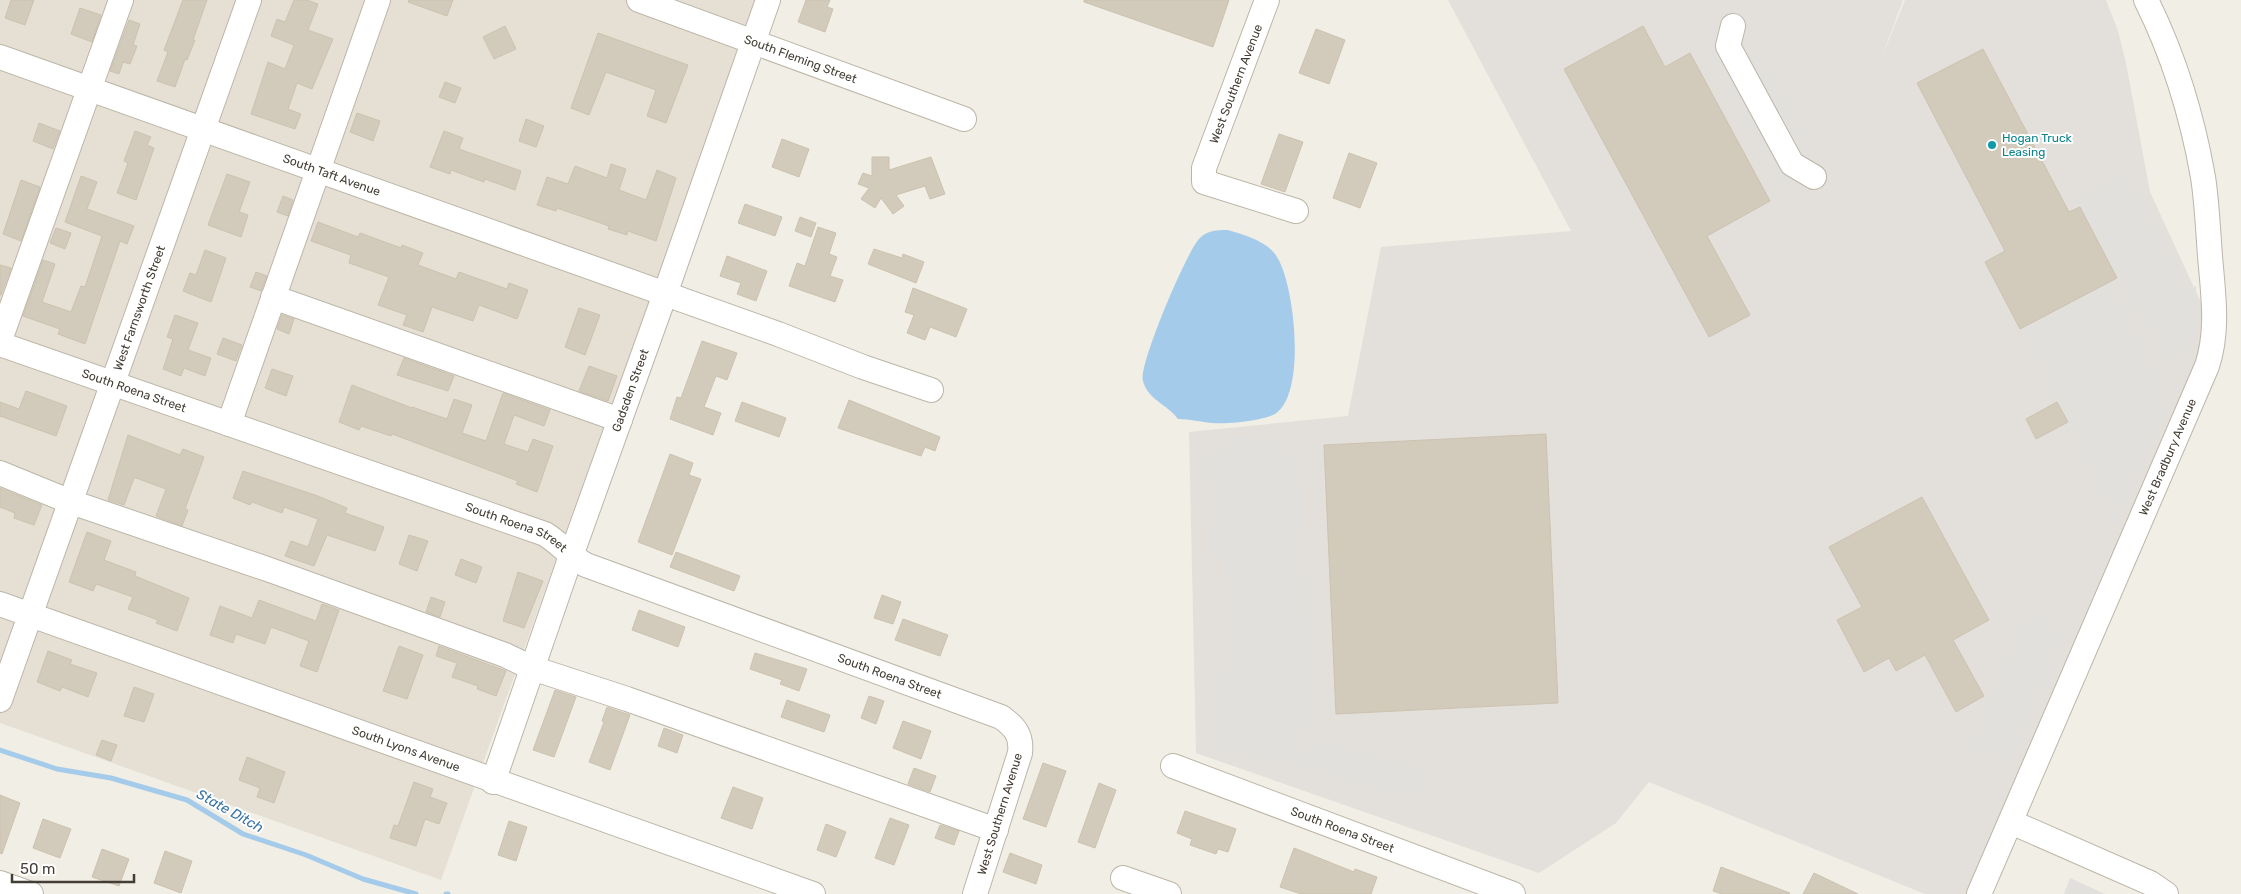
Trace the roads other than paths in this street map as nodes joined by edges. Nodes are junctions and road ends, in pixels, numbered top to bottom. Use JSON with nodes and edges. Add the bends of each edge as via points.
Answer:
{"nodes":[{"id":1,"x":121,"y":0,"type":"edge"},
{"id":2,"x":249,"y":0,"type":"edge"},
{"id":3,"x":378,"y":0,"type":"edge"},
{"id":4,"x":639,"y":0,"type":"edge"},
{"id":5,"x":768,"y":0,"type":"edge"},
{"id":6,"x":1267,"y":0,"type":"edge"},
{"id":7,"x":2146,"y":0,"type":"edge"},
{"id":8,"x":1733,"y":26,"type":"dead end"},
{"id":9,"x":753,"y":42,"type":"junction"},
{"id":10,"x":0,"y":57,"type":"edge"},
{"id":11,"x":89,"y":88,"type":"junction"},
{"id":12,"x":964,"y":120,"type":"dead end"},
{"id":13,"x":204,"y":128,"type":"junction"},
{"id":14,"x":318,"y":171,"type":"junction"},
{"id":15,"x":1814,"y":177,"type":"dead end"},
{"id":16,"x":1296,"y":210,"type":"dead end"},
{"id":17,"x":665,"y":294,"type":"junction"},
{"id":18,"x":273,"y":297,"type":"junction"},
{"id":19,"x":0,"y":340,"type":"edge"},
{"id":20,"x":0,"y":344,"type":"edge"},
{"id":21,"x":112,"y":383,"type":"junction"},
{"id":22,"x":931,"y":390,"type":"dead end"},
{"id":23,"x":620,"y":420,"type":"junction"},
{"id":24,"x":229,"y":424,"type":"junction"},
{"id":25,"x":0,"y":473,"type":"edge"},
{"id":26,"x":71,"y":502,"type":"junction"},
{"id":27,"x":571,"y":556,"type":"junction"},
{"id":28,"x":0,"y":604,"type":"edge"},
{"id":29,"x":30,"y":615,"type":"junction"},
{"id":30,"x":532,"y":668,"type":"junction"},
{"id":31,"x":0,"y":700,"type":"edge"},
{"id":32,"x":1019,"y":734,"type":"joint"},
{"id":33,"x":1173,"y":766,"type":"dead end"},
{"id":34,"x":494,"y":782,"type":"junction"},
{"id":35,"x":2010,"y":822,"type":"junction"},
{"id":36,"x":996,"y":830,"type":"junction"},
{"id":37,"x":1123,"y":878,"type":"dead end"},
{"id":38,"x":0,"y":883,"type":"edge"},
{"id":39,"x":1489,"y":890,"type":"edge"},
{"id":40,"x":31,"y":894,"type":"edge"},
{"id":41,"x":812,"y":894,"type":"edge"},
{"id":42,"x":975,"y":894,"type":"edge"},
{"id":43,"x":1169,"y":894,"type":"edge"},
{"id":44,"x":1513,"y":894,"type":"edge"},
{"id":45,"x":1979,"y":894,"type":"edge"},
{"id":46,"x":2166,"y":894,"type":"edge"}],
"edges":[{"from":1,"to":11,"type":"street"},
{"from":2,"to":13,"type":"street","name":"West Farnsworth Street"},
{"from":3,"to":14,"type":"street"},
{"from":4,"to":9,"type":"street","name":"South Fleming Street"},
{"from":5,"to":9,"type":"street","name":"Gadsden Street"},
{"from":6,"to":16,"type":"street","name":"West Southern Avenue","via":[[1204,168],[1204,182]]},
{"from":7,"to":35,"type":"street","name":"West Bradbury Avenue","via":[[2174,66],[2196,139],[2204,184],[2213,286],[2212,346],[2199,384]]},
{"from":8,"to":15,"type":"street","via":[[1728,46],[1792,164]]},
{"from":9,"to":12,"type":"street","name":"South Fleming Street"},
{"from":9,"to":17,"type":"street","name":"Gadsden Street"},
{"from":10,"to":11,"type":"street","name":"South Taft Avenue"},
{"from":11,"to":13,"type":"street","name":"South Taft Avenue"},
{"from":11,"to":19,"type":"street"},
{"from":13,"to":14,"type":"street","name":"South Taft Avenue"},
{"from":13,"to":21,"type":"street","name":"West Farnsworth Street"},
{"from":14,"to":17,"type":"street","name":"South Taft Avenue"},
{"from":14,"to":18,"type":"street"},
{"from":17,"to":22,"type":"street","name":"South Taft Avenue"},
{"from":17,"to":23,"type":"street","name":"Gadsden Street"},
{"from":18,"to":23,"type":"street"},
{"from":18,"to":24,"type":"street"},
{"from":20,"to":21,"type":"street","name":"South Roena Street"},
{"from":21,"to":24,"type":"street","name":"South Roena Street"},
{"from":21,"to":26,"type":"street","name":"West Farnsworth Street"},
{"from":23,"to":27,"type":"street","name":"Gadsden Street"},
{"from":24,"to":27,"type":"street","name":"South Roena Street","via":[[545,534]]},
{"from":25,"to":26,"type":"street"},
{"from":26,"to":29,"type":"street","name":"West Farnsworth Street"},
{"from":26,"to":30,"type":"street","via":[[270,570],[505,655]]},
{"from":27,"to":30,"type":"street","name":"Gadsden Street"},
{"from":27,"to":32,"type":"street","name":"South Roena Street","via":[[586,565],[992,713],[1008,722]]},
{"from":28,"to":29,"type":"street","name":"South Lyons Avenue"},
{"from":29,"to":31,"type":"street","name":"West Farnsworth Street"},
{"from":29,"to":34,"type":"street","name":"South Lyons Avenue"},
{"from":30,"to":34,"type":"street","name":"Gadsden Street"},
{"from":30,"to":36,"type":"street"},
{"from":32,"to":36,"type":"street","name":"West Southern Avenue","via":[[1020,753]]},
{"from":33,"to":39,"type":"street","name":"South Roena Street"},
{"from":34,"to":41,"type":"street","name":"South Lyons Avenue"},
{"from":35,"to":45,"type":"street","name":"West Bradbury Avenue"},
{"from":35,"to":46,"type":"street"},
{"from":36,"to":42,"type":"street","name":"West Southern Avenue"},
{"from":37,"to":43,"type":"street"},
{"from":38,"to":40,"type":"street"},
{"from":39,"to":44,"type":"street","name":"South Roena Street"}]}
